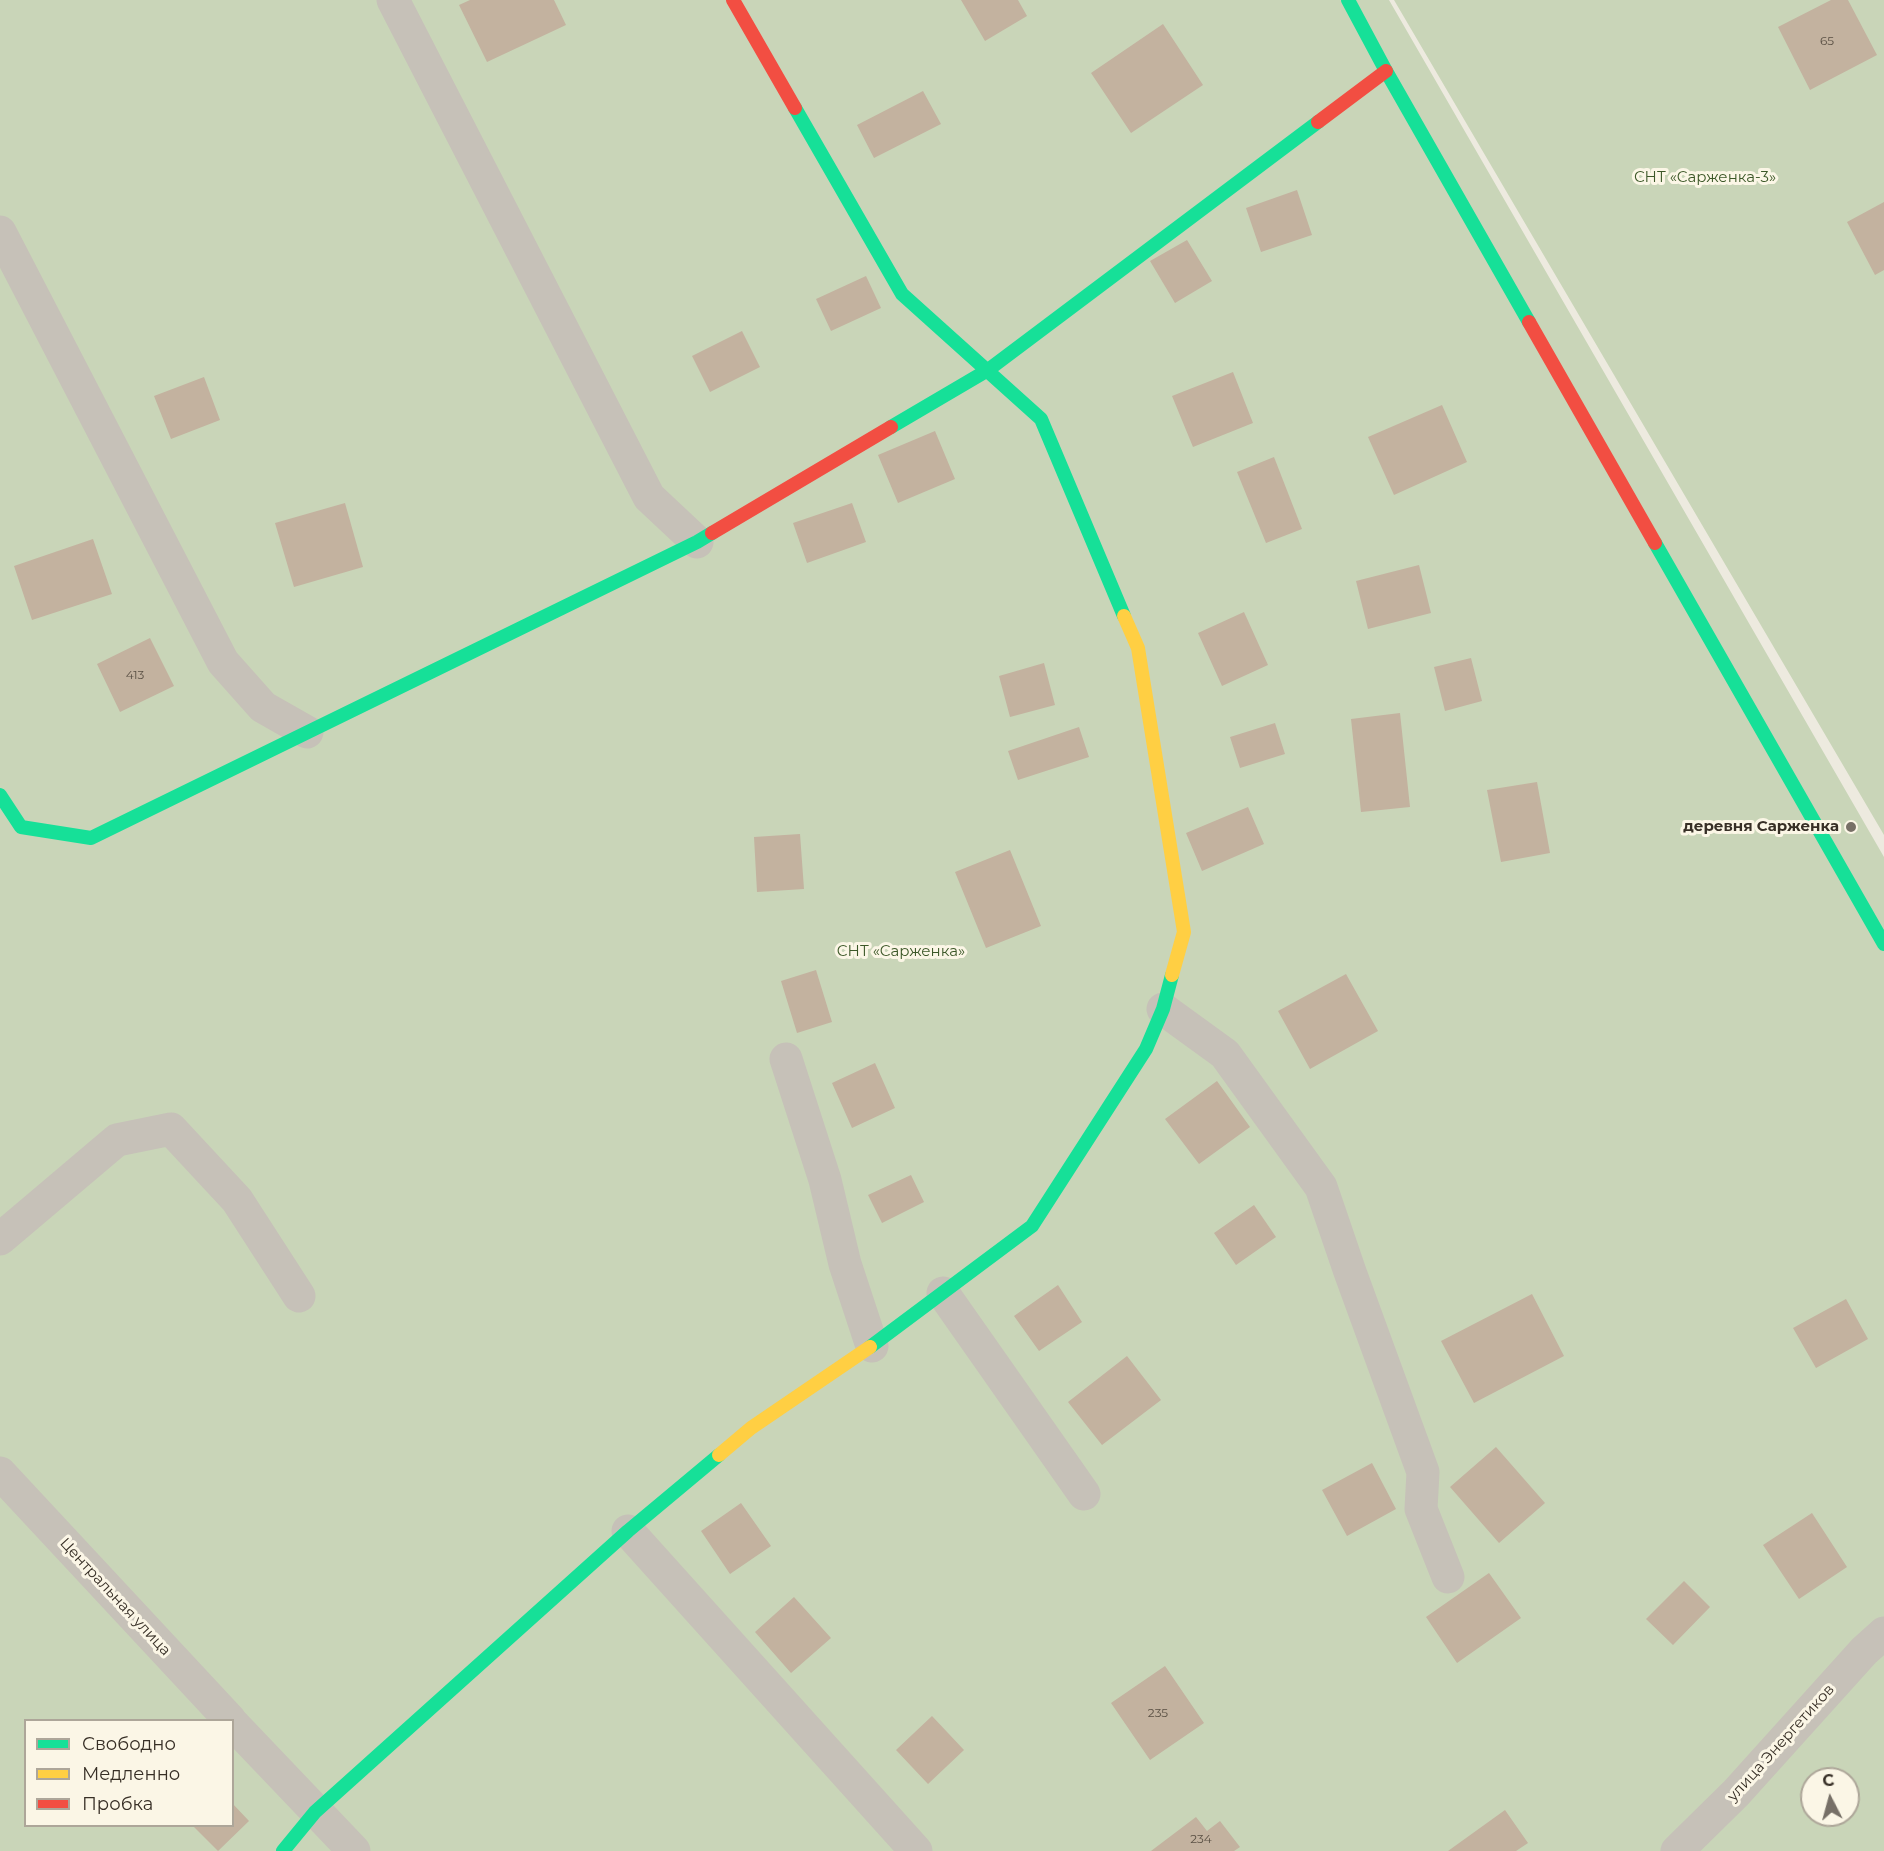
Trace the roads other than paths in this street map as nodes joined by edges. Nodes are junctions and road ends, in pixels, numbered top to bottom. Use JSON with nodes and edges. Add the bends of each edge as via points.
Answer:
{"nodes":[{"id":1,"x":393,"y":0,"type":"edge"},
{"id":2,"x":733,"y":0,"type":"edge"},
{"id":3,"x":1348,"y":0,"type":"edge"},
{"id":4,"x":1386,"y":71,"type":"junction"},
{"id":5,"x":0,"y":232,"type":"edge"},
{"id":6,"x":988,"y":370,"type":"junction"},
{"id":7,"x":697,"y":542,"type":"junction"},
{"id":8,"x":307,"y":732,"type":"junction"},
{"id":9,"x":0,"y":795,"type":"edge"},
{"id":10,"x":1884,"y":944,"type":"edge"},
{"id":11,"x":1163,"y":1009,"type":"junction"},
{"id":12,"x":786,"y":1059,"type":"dead end"},
{"id":13,"x":0,"y":1239,"type":"edge"},
{"id":14,"x":943,"y":1293,"type":"junction"},
{"id":15,"x":299,"y":1296,"type":"dead end"},
{"id":16,"x":872,"y":1346,"type":"junction"},
{"id":17,"x":0,"y":1473,"type":"edge"},
{"id":18,"x":1084,"y":1494,"type":"dead end"},
{"id":19,"x":628,"y":1532,"type":"junction"},
{"id":20,"x":1448,"y":1577,"type":"dead end"},
{"id":21,"x":1884,"y":1633,"type":"edge"},
{"id":22,"x":228,"y":1719,"type":"edge"},
{"id":23,"x":234,"y":1725,"type":"edge"},
{"id":24,"x":315,"y":1812,"type":"junction"},
{"id":25,"x":283,"y":1851,"type":"edge"},
{"id":26,"x":354,"y":1851,"type":"edge"},
{"id":27,"x":916,"y":1851,"type":"edge"},
{"id":28,"x":1677,"y":1851,"type":"edge"}],
"edges":[{"from":1,"to":7,"type":"street","via":[[649,497]]},
{"from":2,"to":6,"type":"street","via":[[902,294]]},
{"from":3,"to":4,"type":"street"},
{"from":4,"to":6,"type":"street"},
{"from":4,"to":10,"type":"street"},
{"from":5,"to":8,"type":"street","via":[[223,663],[263,707]]},
{"from":6,"to":7,"type":"street"},
{"from":6,"to":11,"type":"street","via":[[1041,419],[1138,648],[1184,932]]},
{"from":7,"to":8,"type":"street"},
{"from":8,"to":9,"type":"street","via":[[91,838],[21,827]]},
{"from":11,"to":14,"type":"street","via":[[1146,1049],[1032,1226]]},
{"from":11,"to":20,"type":"street","via":[[1225,1054],[1321,1187],[1423,1472],[1422,1509]]},
{"from":12,"to":16,"type":"street"},
{"from":13,"to":15,"type":"street","via":[[117,1140],[171,1129],[237,1200]]},
{"from":14,"to":16,"type":"street"},
{"from":14,"to":18,"type":"street"},
{"from":16,"to":19,"type":"street","via":[[751,1428]]},
{"from":17,"to":22,"type":"street","name":"Центральная улица"},
{"from":19,"to":24,"type":"street"},
{"from":19,"to":27,"type":"street"},
{"from":21,"to":28,"type":"street","name":"улица Энергетиков"},
{"from":23,"to":24,"type":"street","name":"Центральная улица"},
{"from":24,"to":25,"type":"street"},
{"from":24,"to":26,"type":"street","name":"Центральная улица"}]}
